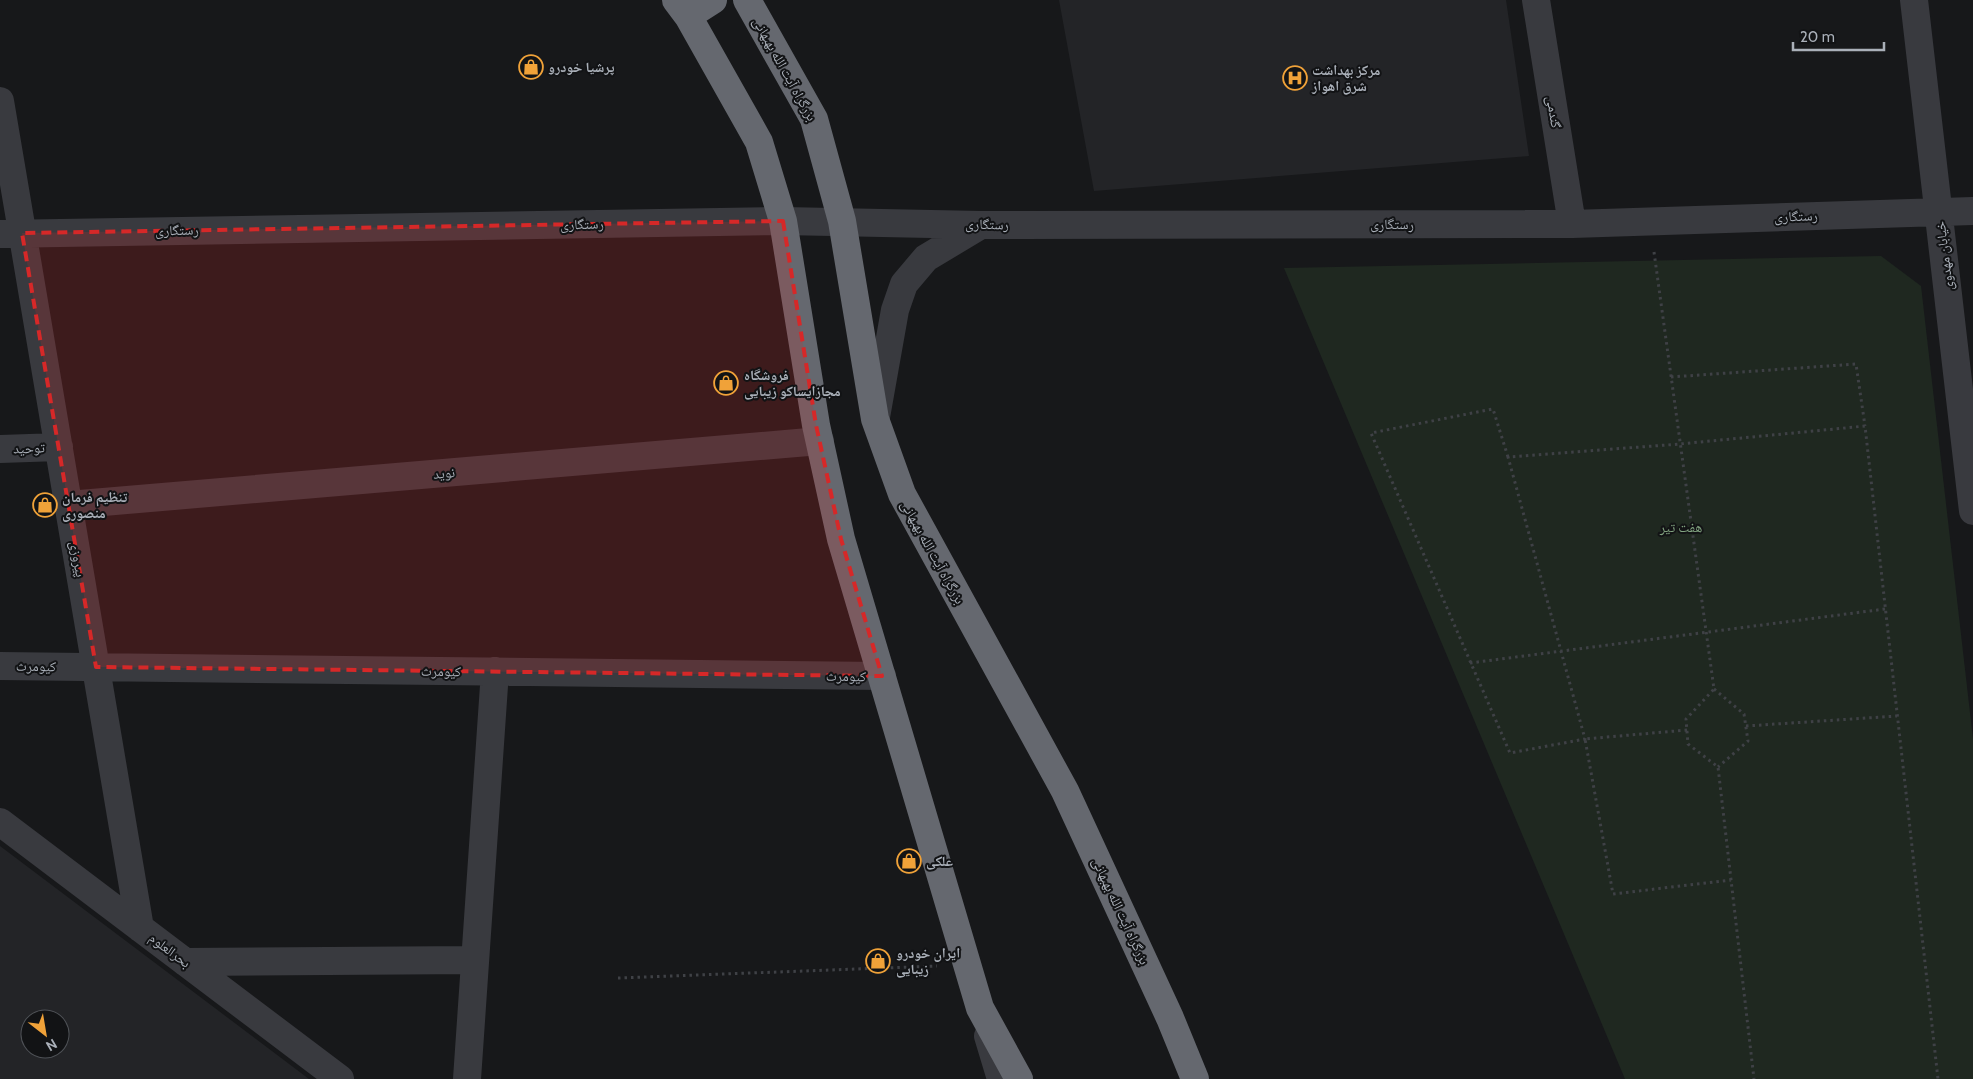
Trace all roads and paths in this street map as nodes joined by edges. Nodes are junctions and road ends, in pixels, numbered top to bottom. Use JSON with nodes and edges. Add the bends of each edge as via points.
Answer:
{"nodes":[{"id":1,"x":713,"y":0,"type":"edge"},
{"id":2,"x":747,"y":0,"type":"edge"},
{"id":3,"x":1536,"y":0,"type":"edge"},
{"id":4,"x":1914,"y":0,"type":"edge"},
{"id":5,"x":682,"y":8,"type":"edge"},
{"id":6,"x":0,"y":101,"type":"edge"},
{"id":7,"x":1973,"y":211,"type":"edge"},
{"id":8,"x":1938,"y":212,"type":"junction"},
{"id":9,"x":783,"y":220,"type":"junction"},
{"id":10,"x":842,"y":221,"type":"junction"},
{"id":11,"x":1650,"y":221,"type":"junction"},
{"id":12,"x":1572,"y":224,"type":"junction"},
{"id":13,"x":981,"y":225,"type":"junction"},
{"id":14,"x":11,"y":233,"type":"edge"},
{"id":15,"x":1965,"y":370,"type":"edge"},
{"id":16,"x":1671,"y":377,"type":"junction"},
{"id":17,"x":876,"y":419,"type":"junction"},
{"id":18,"x":1865,"y":426,"type":"junction"},
{"id":19,"x":820,"y":441,"type":"junction"},
{"id":20,"x":1680,"y":444,"type":"junction"},
{"id":21,"x":59,"y":447,"type":"junction"},
{"id":22,"x":0,"y":449,"type":"edge"},
{"id":23,"x":1508,"y":457,"type":"junction"},
{"id":24,"x":68,"y":505,"type":"junction"},
{"id":25,"x":1973,"y":510,"type":"edge"},
{"id":26,"x":1885,"y":609,"type":"junction"},
{"id":27,"x":1707,"y":632,"type":"junction"},
{"id":28,"x":1560,"y":651,"type":"junction"},
{"id":29,"x":1470,"y":662,"type":"junction"},
{"id":30,"x":0,"y":666,"type":"edge"},
{"id":31,"x":96,"y":667,"type":"junction"},
{"id":32,"x":495,"y":671,"type":"junction"},
{"id":33,"x":882,"y":676,"type":"junction"},
{"id":34,"x":1714,"y":689,"type":"junction"},
{"id":35,"x":1898,"y":716,"type":"junction"},
{"id":36,"x":1746,"y":726,"type":"junction"},
{"id":37,"x":1687,"y":730,"type":"junction"},
{"id":38,"x":1585,"y":739,"type":"junction"},
{"id":39,"x":1718,"y":767,"type":"junction"},
{"id":40,"x":0,"y":822,"type":"edge"},
{"id":41,"x":1731,"y":880,"type":"junction"},
{"id":42,"x":140,"y":928,"type":"junction"},
{"id":43,"x":475,"y":960,"type":"junction"},
{"id":44,"x":185,"y":962,"type":"junction"},
{"id":45,"x":967,"y":965,"type":"junction"},
{"id":46,"x":618,"y":978,"type":"dead end"},
{"id":47,"x":980,"y":1008,"type":"junction"},
{"id":48,"x":340,"y":1079,"type":"edge"},
{"id":49,"x":467,"y":1079,"type":"edge"},
{"id":50,"x":1002,"y":1079,"type":"edge"},
{"id":51,"x":1019,"y":1079,"type":"edge"},
{"id":52,"x":1195,"y":1079,"type":"edge"},
{"id":53,"x":1754,"y":1079,"type":"edge"},
{"id":54,"x":1938,"y":1079,"type":"edge"}],
"edges":[{"from":1,"to":5,"type":"highway"},
{"from":2,"to":10,"type":"highway","name":"بزرگراه آیت الله بهبهانی","via":[[814,118]]},
{"from":3,"to":12,"type":"street","name":"گندمی"},
{"from":4,"to":8,"type":"street","name":"خیابان مهدوی"},
{"from":5,"to":9,"type":"highway","via":[[759,142]]},
{"from":6,"to":14,"type":"street","name":"پیروزی"},
{"from":7,"to":8,"type":"street","name":"رستگاری"},
{"from":8,"to":11,"type":"street","name":"رستگاری"},
{"from":8,"to":15,"type":"street","name":"خیابان مهدوی"},
{"from":9,"to":10,"type":"street","name":"رستگاری"},
{"from":9,"to":14,"type":"street","name":"رستگاری"},
{"from":9,"to":19,"type":"highway"},
{"from":10,"to":13,"type":"street","name":"رستگاری"},
{"from":10,"to":17,"type":"highway","name":"بزرگراه آیت الله بهبهانی"},
{"from":11,"to":12,"type":"street","name":"رستگاری"},
{"from":11,"to":16,"type":"path"},
{"from":12,"to":13,"type":"street","name":"رستگاری"},
{"from":13,"to":17,"type":"street","via":[[926,258],[904,284],[895,310]]},
{"from":14,"to":21,"type":"street","name":"پیروزی"},
{"from":15,"to":25,"type":"street","name":"خیابان مهدوی"},
{"from":16,"to":18,"type":"path","via":[[1856,364]]},
{"from":16,"to":20,"type":"path"},
{"from":17,"to":52,"type":"highway","name":"بزرگراه آیت الله بهبهانی","via":[[902,494],[1065,791]]},
{"from":18,"to":20,"type":"path"},
{"from":18,"to":26,"type":"path"},
{"from":19,"to":24,"type":"street","name":"نوید"},
{"from":19,"to":33,"type":"highway","via":[[841,539]]},
{"from":20,"to":23,"type":"path"},
{"from":20,"to":27,"type":"path"},
{"from":21,"to":22,"type":"street","name":"توحید"},
{"from":21,"to":24,"type":"street","name":"پیروزی"},
{"from":23,"to":28,"type":"path"},
{"from":23,"to":29,"type":"path","via":[[1493,409],[1371,433]]},
{"from":24,"to":31,"type":"street","name":"پیروزی"},
{"from":26,"to":27,"type":"path"},
{"from":26,"to":35,"type":"path"},
{"from":27,"to":28,"type":"path"},
{"from":27,"to":34,"type":"path"},
{"from":28,"to":29,"type":"path"},
{"from":28,"to":38,"type":"path"},
{"from":29,"to":38,"type":"path","via":[[1510,753]]},
{"from":30,"to":31,"type":"street","name":"کیومرث"},
{"from":31,"to":32,"type":"street","name":"کیومرث"},
{"from":31,"to":42,"type":"street","name":"پیروزی"},
{"from":32,"to":33,"type":"street","name":"کیومرث"},
{"from":32,"to":43,"type":"street"},
{"from":33,"to":45,"type":"highway"},
{"from":34,"to":36,"type":"path","via":[[1744,714]]},
{"from":34,"to":37,"type":"path","via":[[1686,719]]},
{"from":35,"to":36,"type":"path"},
{"from":35,"to":54,"type":"path"},
{"from":36,"to":39,"type":"path","via":[[1748,740]]},
{"from":37,"to":38,"type":"path"},
{"from":37,"to":39,"type":"path","via":[[1688,744]]},
{"from":38,"to":41,"type":"path","via":[[1613,894]]},
{"from":39,"to":41,"type":"path"},
{"from":40,"to":42,"type":"street","name":"بحرالعلوم"},
{"from":41,"to":53,"type":"path"},
{"from":42,"to":44,"type":"street","name":"بحرالعلوم"},
{"from":43,"to":44,"type":"street"},
{"from":43,"to":49,"type":"street"},
{"from":44,"to":48,"type":"street","name":"بحرالعلوم"},
{"from":45,"to":46,"type":"path"},
{"from":45,"to":47,"type":"highway"},
{"from":47,"to":50,"type":"street"},
{"from":47,"to":51,"type":"highway"}]}
